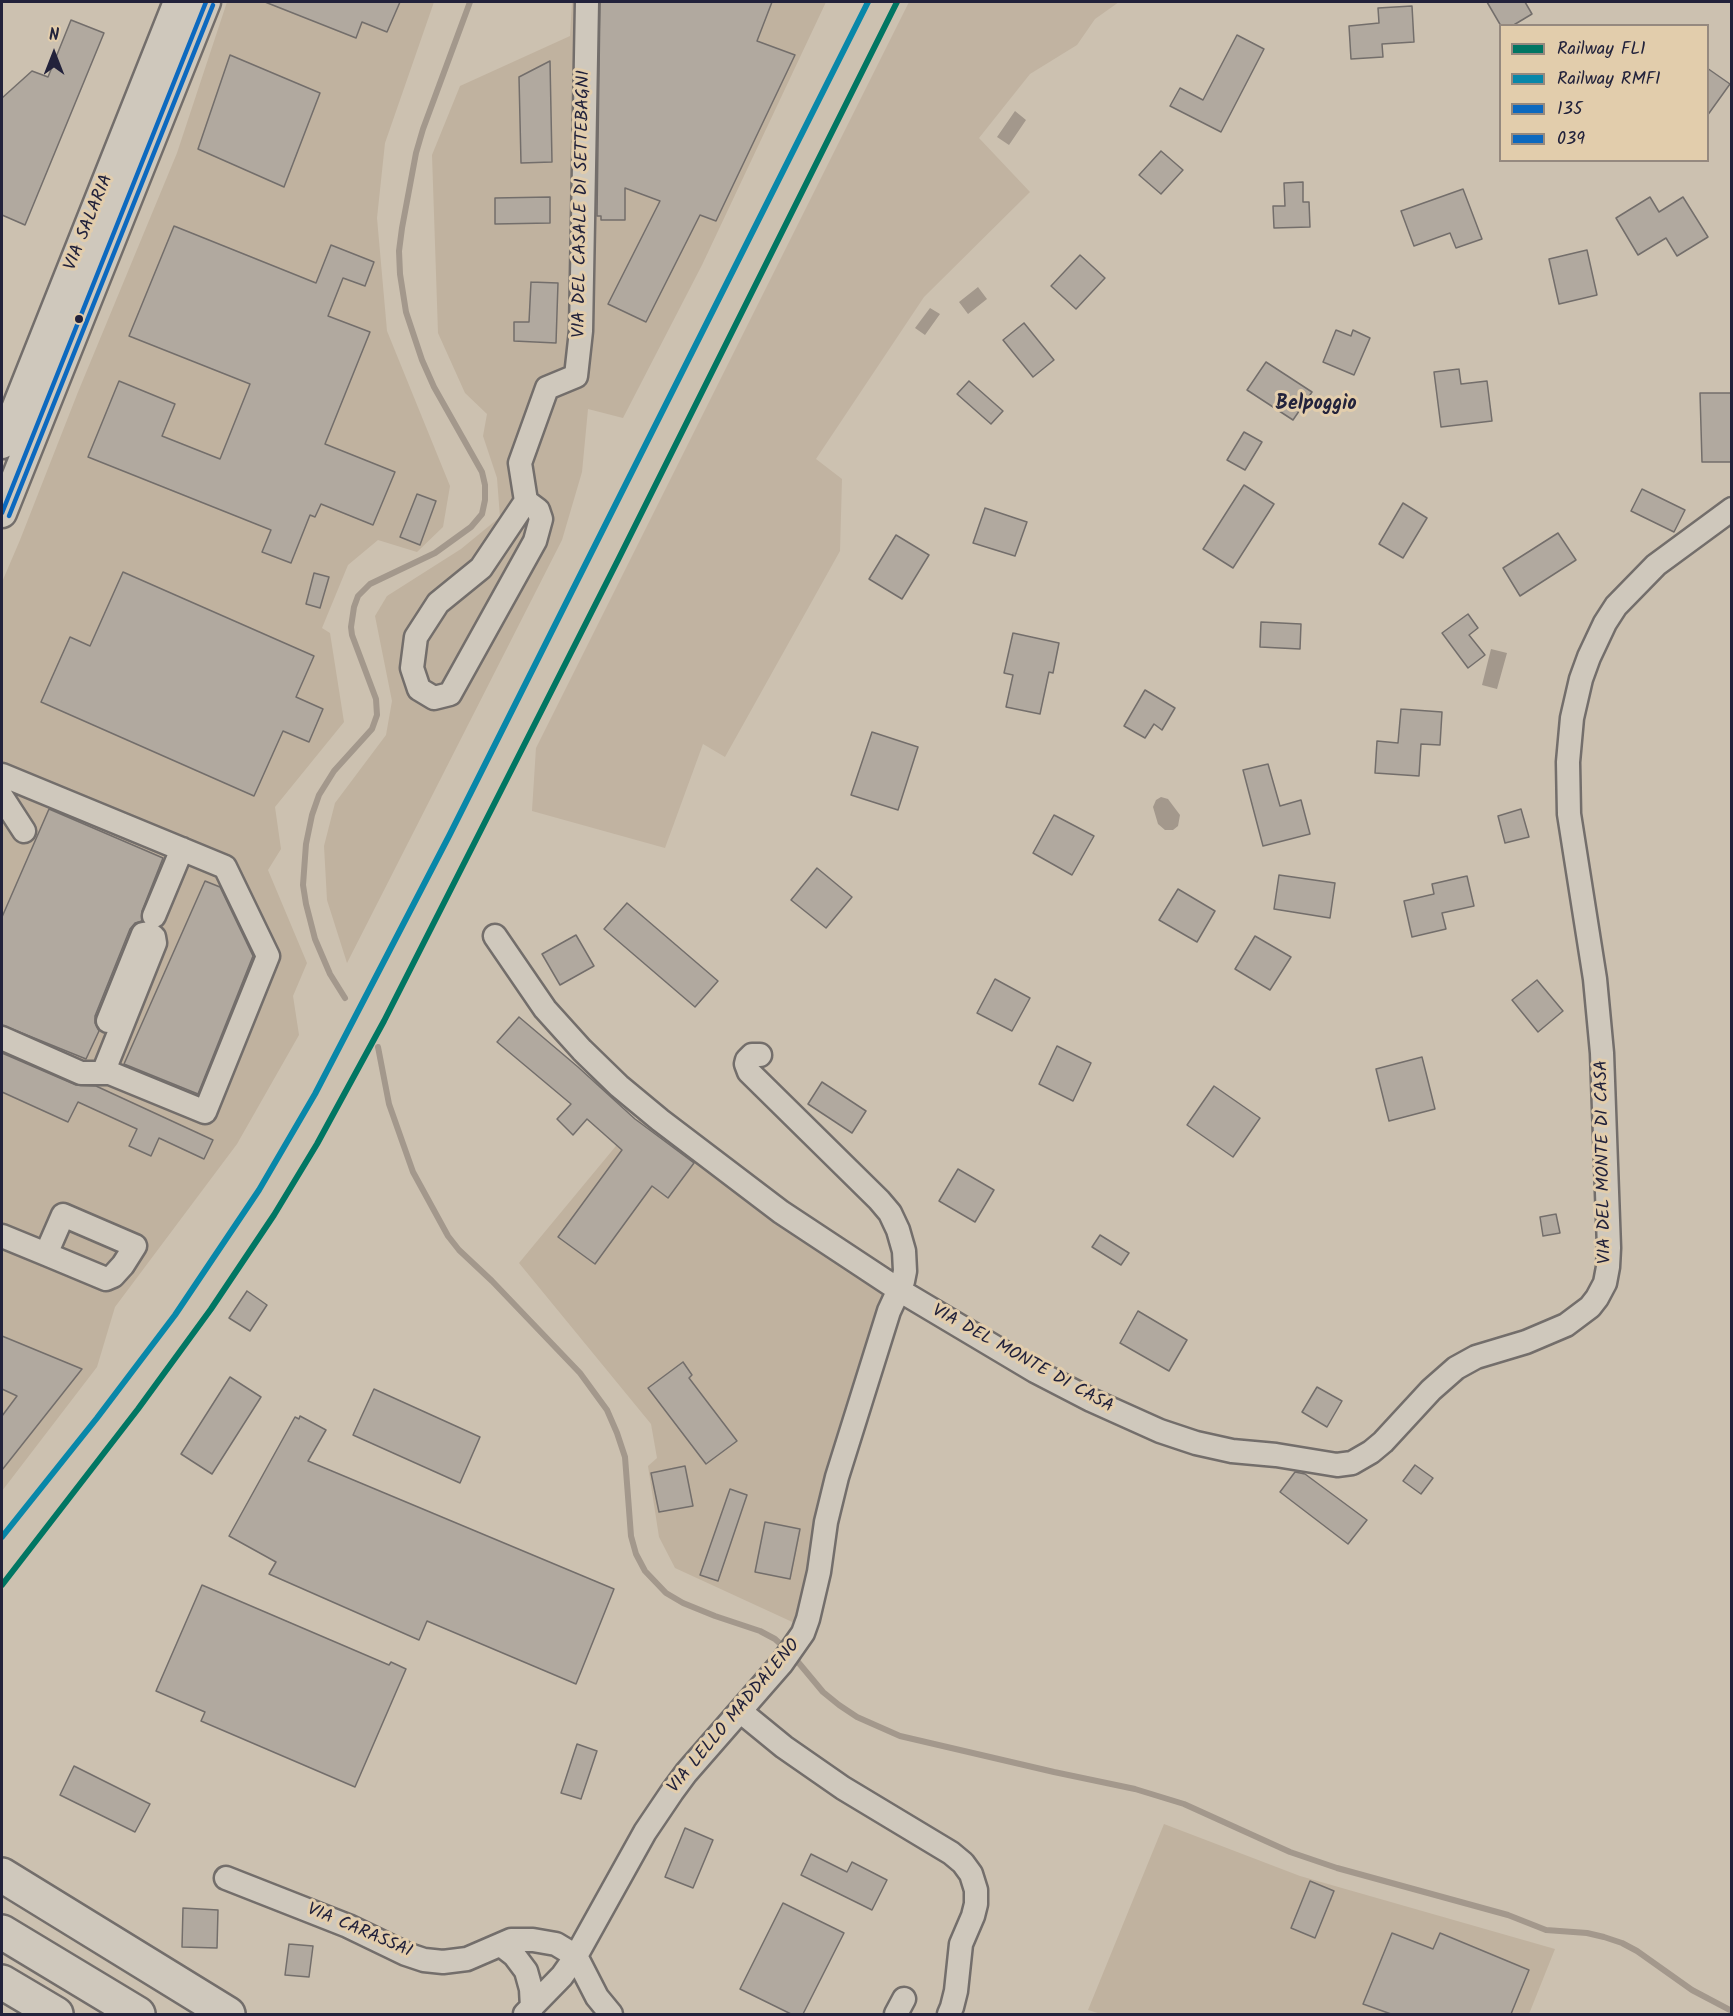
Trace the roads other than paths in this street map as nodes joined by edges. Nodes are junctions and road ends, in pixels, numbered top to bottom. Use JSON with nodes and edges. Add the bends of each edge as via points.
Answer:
{"nodes":[{"id":1,"x":178,"y":2,"type":"edge"},
{"id":2,"x":206,"y":2,"type":"edge"},
{"id":3,"x":587,"y":2,"type":"edge"},
{"id":4,"x":2,"y":444,"type":"edge"},
{"id":5,"x":526,"y":501,"type":"junction"},
{"id":6,"x":1731,"y":509,"type":"edge"},
{"id":7,"x":2,"y":513,"type":"edge"},
{"id":8,"x":3,"y":782,"type":"edge"},
{"id":9,"x":24,"y":831,"type":"dead end"},
{"id":10,"x":183,"y":849,"type":"junction"},
{"id":11,"x":154,"y":916,"type":"dead end"},
{"id":12,"x":495,"y":936,"type":"dead end"},
{"id":13,"x":2,"y":1038,"type":"edge"},
{"id":14,"x":760,"y":1055,"type":"dead end"},
{"id":15,"x":95,"y":1073,"type":"junction"},
{"id":16,"x":2,"y":1236,"type":"edge"},
{"id":17,"x":46,"y":1254,"type":"dead end"},
{"id":18,"x":899,"y":1290,"type":"junction"},
{"id":19,"x":740,"y":1711,"type":"junction"},
{"id":20,"x":2,"y":1875,"type":"edge"},
{"id":21,"x":226,"y":1878,"type":"dead end"},
{"id":22,"x":2,"y":1932,"type":"edge"},
{"id":23,"x":499,"y":1947,"type":"junction"},
{"id":24,"x":566,"y":1962,"type":"junction"},
{"id":25,"x":2,"y":1982,"type":"edge"},
{"id":26,"x":190,"y":1991,"type":"junction"},
{"id":27,"x":534,"y":2012,"type":"edge"},
{"id":28,"x":56,"y":2014,"type":"edge"},
{"id":29,"x":138,"y":2014,"type":"edge"},
{"id":30,"x":228,"y":2014,"type":"edge"},
{"id":31,"x":251,"y":2014,"type":"edge"},
{"id":32,"x":611,"y":2014,"type":"edge"},
{"id":33,"x":948,"y":2014,"type":"edge"}],
"edges":[{"from":1,"to":4,"type":"main road","name":"VIA SALARIA"},
{"from":2,"to":7,"type":"main road","name":"VIA SALARIA"},
{"from":3,"to":5,"type":"street","name":"VIA DEL CASALE DI SETTEBAGNI","via":[[581,331],[576,376],[547,388],[520,463]]},
{"from":5,"to":5,"type":"street","via":[[538,510],[541,519],[535,541],[450,694],[434,698],[419,689],[412,668],[416,637],[438,603],[481,568]]},
{"from":6,"to":18,"type":"street","name":"VIA DEL MONTE DI CASA","via":[[1656,565],[1616,606],[1589,657],[1572,718],[1568,805],[1598,1005],[1609,1217],[1607,1275],[1583,1313],[1547,1335],[1460,1365],[1376,1448],[1343,1465],[1232,1451],[1160,1431],[1035,1371]]},
{"from":8,"to":9,"type":"street"},
{"from":8,"to":10,"type":"street"},
{"from":10,"to":11,"type":"street"},
{"from":10,"to":15,"type":"street","via":[[225,867],[268,956],[205,1112],[110,1073]]},
{"from":12,"to":18,"type":"street","name":"VIA DEL MONTE DI CASA","via":[[545,1010],[619,1086],[781,1212]]},
{"from":13,"to":15,"type":"street","via":[[81,1073]]},
{"from":14,"to":18,"type":"street","name":"VIA LELLO MADDALENO","via":[[747,1060],[749,1072],[890,1213],[901,1238],[905,1262]]},
{"from":15,"to":15,"type":"street","via":[[155,943],[149,933],[143,934],[105,1028]]},
{"from":16,"to":17,"type":"street"},
{"from":18,"to":19,"type":"street","name":"VIA LELLO MADDALENO","via":[[841,1462],[808,1619],[799,1640]]},
{"from":19,"to":24,"type":"street","name":"VIA LELLO MADDALENO","via":[[659,1810]]},
{"from":19,"to":33,"type":"street","via":[[843,1788],[951,1853],[971,1874],[976,1904],[961,1944],[956,1991]]},
{"from":20,"to":26,"type":"highway"},
{"from":21,"to":23,"type":"street","name":"VIA CARASSAI","via":[[422,1959],[456,1961]]},
{"from":22,"to":29,"type":"highway"},
{"from":23,"to":24,"type":"street","name":"VIA CARASSAI","via":[[523,1939],[556,1944]]},
{"from":23,"to":27,"type":"street","via":[[514,1955],[526,1971]]},
{"from":24,"to":27,"type":"street","name":"VIA LELLO MADDALENO"},
{"from":24,"to":32,"type":"street"},
{"from":25,"to":28,"type":"highway"},
{"from":26,"to":30,"type":"highway"},
{"from":26,"to":31,"type":"highway"}]}
